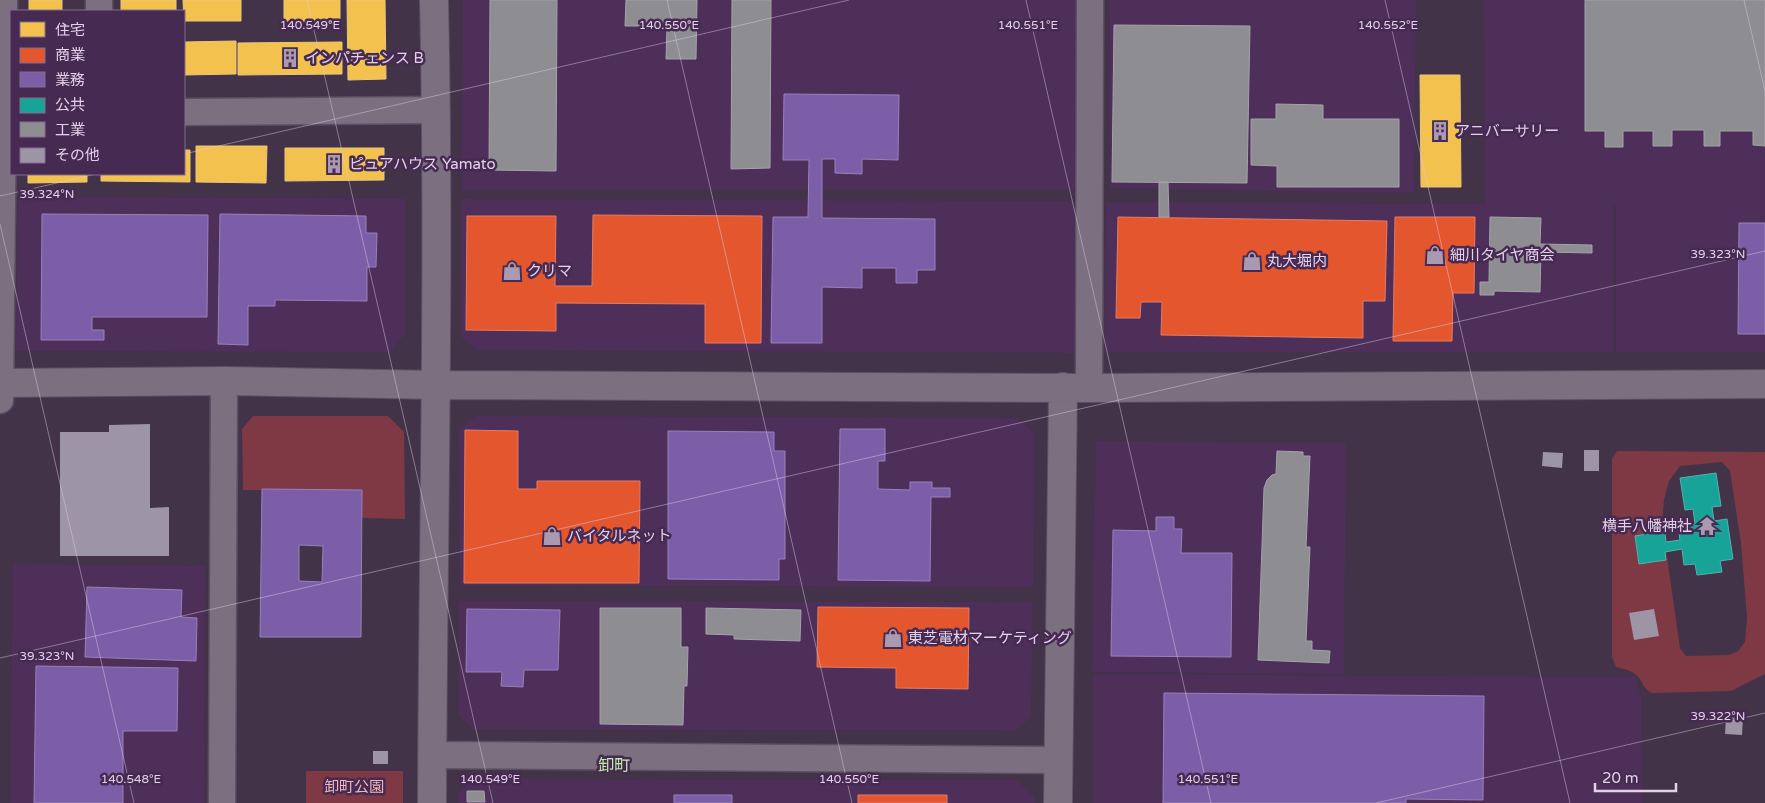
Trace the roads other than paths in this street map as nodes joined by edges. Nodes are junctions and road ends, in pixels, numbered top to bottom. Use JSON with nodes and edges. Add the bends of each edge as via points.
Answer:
{"nodes":[{"id":1,"x":4,"y":0,"type":"edge"},
{"id":2,"x":434,"y":0,"type":"edge"},
{"id":3,"x":1090,"y":0,"type":"edge"},
{"id":4,"x":436,"y":110,"type":"junction"},
{"id":5,"x":185,"y":112,"type":"edge"},
{"id":6,"x":224,"y":381,"type":"junction"},
{"id":7,"x":0,"y":383,"type":"edge"},
{"id":8,"x":437,"y":384,"type":"junction"},
{"id":9,"x":1765,"y":384,"type":"edge"},
{"id":10,"x":1076,"y":388,"type":"junction"},
{"id":11,"x":0,"y":400,"type":"edge"},
{"id":12,"x":432,"y":756,"type":"junction"},
{"id":13,"x":1058,"y":760,"type":"junction"},
{"id":14,"x":222,"y":803,"type":"edge"},
{"id":15,"x":432,"y":803,"type":"edge"},
{"id":16,"x":1058,"y":803,"type":"edge"}],
"edges":[{"from":1,"to":7,"type":"street"},
{"from":2,"to":4,"type":"street"},
{"from":3,"to":10,"type":"street"},
{"from":4,"to":5,"type":"street"},
{"from":4,"to":8,"type":"street"},
{"from":6,"to":7,"type":"street"},
{"from":6,"to":8,"type":"street"},
{"from":6,"to":14,"type":"street"},
{"from":7,"to":11,"type":"street"},
{"from":8,"to":10,"type":"street"},
{"from":8,"to":12,"type":"street"},
{"from":9,"to":10,"type":"street"},
{"from":10,"to":13,"type":"street"},
{"from":12,"to":13,"type":"street"},
{"from":12,"to":15,"type":"street"},
{"from":13,"to":16,"type":"street"}]}
